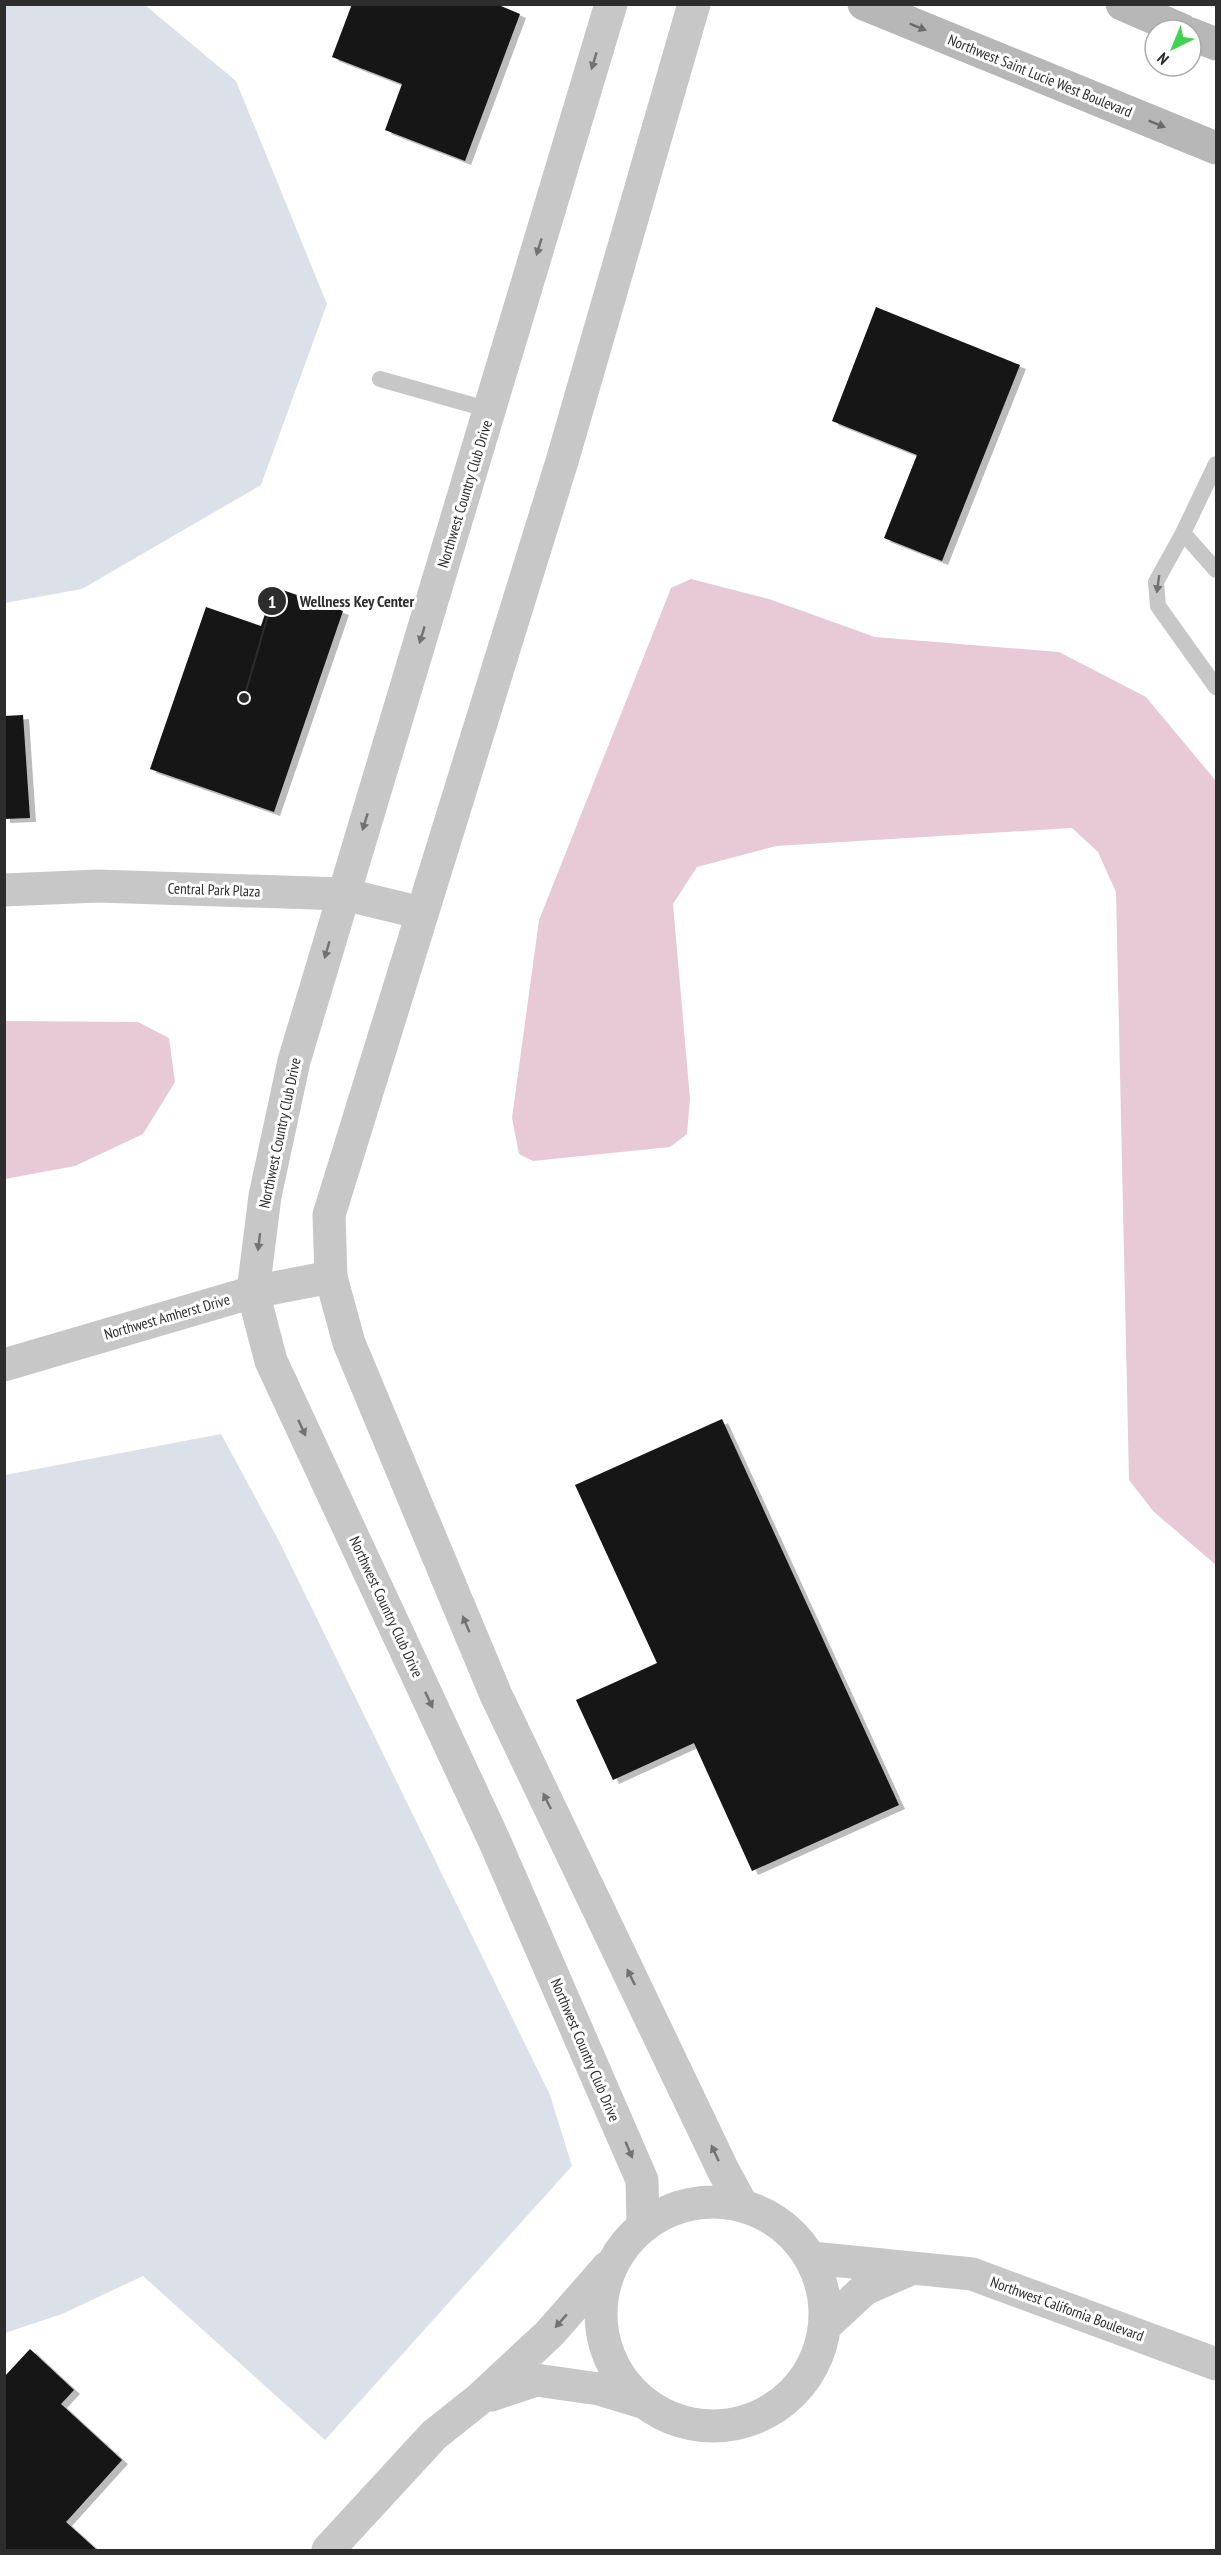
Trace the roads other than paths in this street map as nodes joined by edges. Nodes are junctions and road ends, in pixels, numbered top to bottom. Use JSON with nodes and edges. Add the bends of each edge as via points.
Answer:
{"nodes":[{"id":1,"x":611,"y":4,"type":"edge"},
{"id":2,"x":694,"y":4,"type":"edge"},
{"id":3,"x":864,"y":4,"type":"edge"},
{"id":4,"x":1122,"y":4,"type":"edge"},
{"id":5,"x":1154,"y":18,"type":"edge"},
{"id":6,"x":1216,"y":148,"type":"edge"},
{"id":7,"x":380,"y":380,"type":"dead end"},
{"id":8,"x":490,"y":410,"type":"junction"},
{"id":9,"x":1216,"y":464,"type":"edge"},
{"id":10,"x":1184,"y":532,"type":"junction"},
{"id":11,"x":1216,"y":570,"type":"edge"},
{"id":12,"x":1216,"y":687,"type":"edge"},
{"id":13,"x":4,"y":890,"type":"edge"},
{"id":14,"x":343,"y":894,"type":"junction"},
{"id":15,"x":422,"y":913,"type":"junction"},
{"id":16,"x":331,"y":1277,"type":"junction"},
{"id":17,"x":253,"y":1292,"type":"junction"},
{"id":18,"x":4,"y":1365,"type":"edge"},
{"id":19,"x":742,"y":2205,"type":"junction"},
{"id":20,"x":643,"y":2225,"type":"junction"},
{"id":21,"x":812,"y":2258,"type":"junction"},
{"id":22,"x":613,"y":2261,"type":"junction"},
{"id":23,"x":915,"y":2268,"type":"junction"},
{"id":24,"x":826,"y":2325,"type":"junction"},
{"id":25,"x":1216,"y":2364,"type":"edge"},
{"id":26,"x":478,"y":2400,"type":"junction"},
{"id":27,"x":642,"y":2402,"type":"junction"},
{"id":28,"x":328,"y":2550,"type":"edge"}],
"edges":[{"from":1,"to":8,"type":"street","name":"Northwest Country Club Drive","one_way":true},
{"from":2,"to":15,"type":"street","via":[[562,458]]},
{"from":3,"to":6,"type":"main road","name":"Northwest Saint Lucie West Boulevard","one_way":true},
{"from":4,"to":5,"type":"main road"},
{"from":7,"to":8,"type":"lane"},
{"from":8,"to":14,"type":"street","name":"Northwest Country Club Drive","one_way":true},
{"from":9,"to":10,"type":"lane"},
{"from":10,"to":11,"type":"lane"},
{"from":10,"to":12,"type":"lane","one_way":true,"via":[[1156,582],[1158,606]]},
{"from":13,"to":14,"type":"street","name":"Central Park Plaza","via":[[98,886]]},
{"from":14,"to":15,"type":"street","name":"Central Park Plaza"},
{"from":14,"to":17,"type":"street","name":"Northwest Country Club Drive","one_way":true,"via":[[294,1061],[265,1196]]},
{"from":15,"to":16,"type":"street","via":[[329,1215]]},
{"from":16,"to":17,"type":"street","name":"Northwest Amherst Drive"},
{"from":19,"to":16,"type":"street","one_way":true,"via":[[496,1695],[349,1343]]},
{"from":17,"to":18,"type":"street","name":"Northwest Amherst Drive"},
{"from":17,"to":20,"type":"street","name":"Northwest Country Club Drive","one_way":true,"via":[[271,1361],[494,1840],[642,2180]]},
{"from":19,"to":20,"type":"street","via":[[707,2201],[673,2208]]},
{"from":19,"to":21,"type":"street","via":[[770,2217],[794,2235]]},
{"from":20,"to":22,"type":"street"},
{"from":21,"to":23,"type":"street","name":"Northwest California Boulevard"},
{"from":21,"to":24,"type":"street","via":[[824,2290]]},
{"from":22,"to":26,"type":"street","one_way":true,"via":[[549,2334]]},
{"from":22,"to":27,"type":"street","via":[[601,2298],[602,2337],[616,2373]]},
{"from":23,"to":24,"type":"street","name":"Northwest California Boulevard","via":[[865,2289]]},
{"from":23,"to":25,"type":"street","name":"Northwest California Boulevard","via":[[972,2274]]},
{"from":24,"to":27,"type":"street","via":[[818,2358],[800,2388],[773,2411],[752,2420],[706,2428],[672,2420]]},
{"from":26,"to":27,"type":"street","via":[[536,2380],[599,2389]]},
{"from":26,"to":28,"type":"street","via":[[434,2435]]}]}
